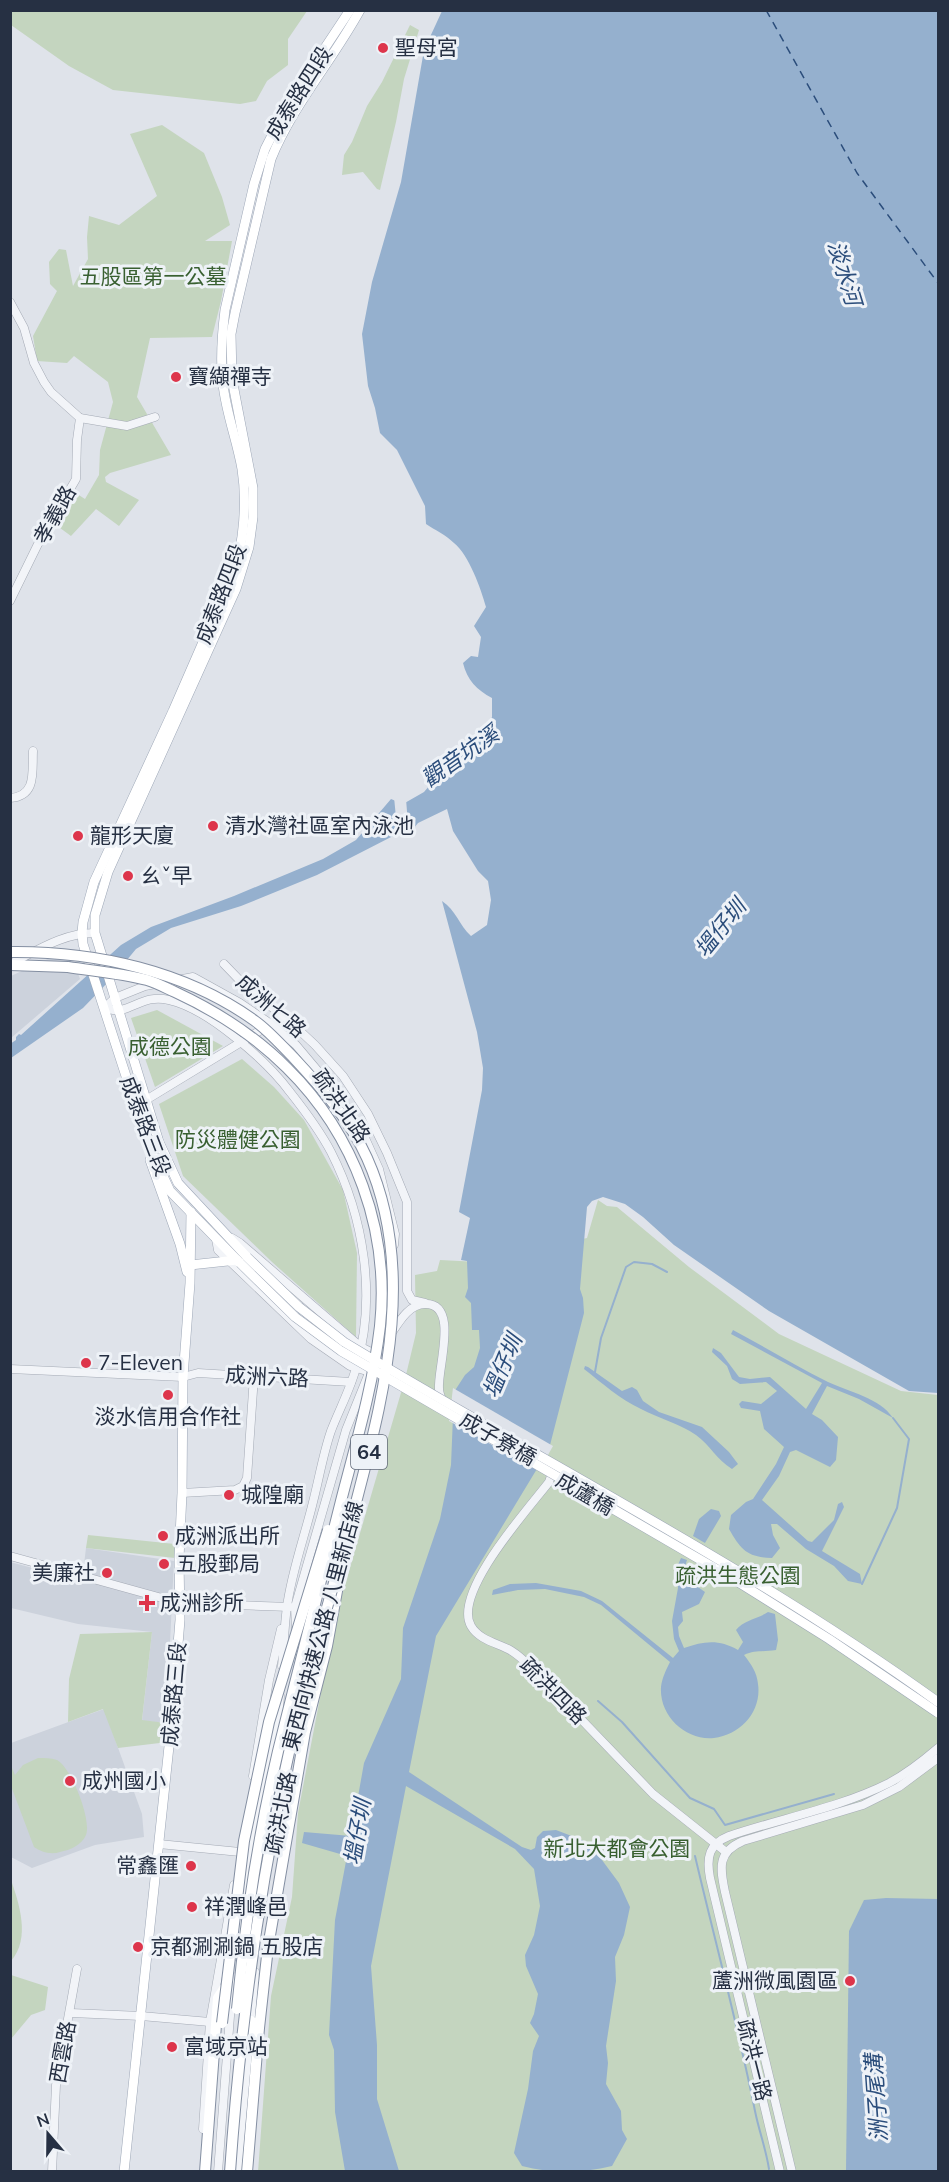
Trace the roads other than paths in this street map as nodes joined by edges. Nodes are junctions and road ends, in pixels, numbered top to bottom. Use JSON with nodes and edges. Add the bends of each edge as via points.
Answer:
{"nodes":[{"id":1,"x":350,"y":10,"type":"edge"},
{"id":2,"x":360,"y":10,"type":"edge"},
{"id":3,"x":10,"y":302,"type":"edge"},
{"id":4,"x":155,"y":417,"type":"dead end"},
{"id":5,"x":80,"y":418,"type":"junction"},
{"id":6,"x":10,"y":601,"type":"edge"},
{"id":7,"x":33,"y":751,"type":"dead end"},
{"id":8,"x":10,"y":798,"type":"edge"},
{"id":9,"x":82,"y":933,"type":"junction"},
{"id":10,"x":95,"y":933,"type":"junction"},
{"id":11,"x":10,"y":952,"type":"edge"},
{"id":12,"x":224,"y":964,"type":"dead end"},
{"id":13,"x":10,"y":965,"type":"edge"},
{"id":14,"x":114,"y":994,"type":"junction"},
{"id":15,"x":104,"y":1008,"type":"junction"},
{"id":16,"x":119,"y":1011,"type":"junction"},
{"id":17,"x":284,"y":1016,"type":"junction"},
{"id":18,"x":271,"y":1024,"type":"junction"},
{"id":19,"x":241,"y":1042,"type":"junction"},
{"id":20,"x":146,"y":1100,"type":"junction"},
{"id":21,"x":139,"y":1116,"type":"junction"},
{"id":22,"x":194,"y":1201,"type":"junction"},
{"id":23,"x":191,"y":1214,"type":"junction"},
{"id":24,"x":219,"y":1235,"type":"junction"},
{"id":25,"x":238,"y":1260,"type":"junction"},
{"id":26,"x":190,"y":1265,"type":"junction"},
{"id":27,"x":190,"y":1283,"type":"junction"},
{"id":28,"x":426,"y":1304,"type":"junction"},
{"id":29,"x":361,"y":1347,"type":"junction"},
{"id":30,"x":377,"y":1355,"type":"junction"},
{"id":31,"x":356,"y":1368,"type":"junction"},
{"id":32,"x":10,"y":1369,"type":"edge"},
{"id":33,"x":370,"y":1372,"type":"junction"},
{"id":34,"x":254,"y":1376,"type":"junction"},
{"id":35,"x":183,"y":1377,"type":"junction"},
{"id":36,"x":351,"y":1382,"type":"junction"},
{"id":37,"x":546,"y":1466,"type":"joint"},
{"id":38,"x":182,"y":1493,"type":"junction"},
{"id":39,"x":341,"y":1500,"type":"junction"},
{"id":40,"x":345,"y":1548,"type":"junction"},
{"id":41,"x":10,"y":1556,"type":"edge"},
{"id":42,"x":180,"y":1603,"type":"junction"},
{"id":43,"x":291,"y":1607,"type":"junction"},
{"id":44,"x":939,"y":1702,"type":"edge"},
{"id":45,"x":939,"y":1713,"type":"edge"},
{"id":46,"x":939,"y":1748,"type":"edge"},
{"id":47,"x":939,"y":1758,"type":"edge"},
{"id":48,"x":159,"y":1844,"type":"junction"},
{"id":49,"x":714,"y":1844,"type":"junction"},
{"id":50,"x":240,"y":1852,"type":"junction"},
{"id":51,"x":726,"y":1852,"type":"junction"},
{"id":52,"x":77,"y":1969,"type":"dead end"},
{"id":53,"x":233,"y":1969,"type":"junction"},
{"id":54,"x":70,"y":2013,"type":"junction"},
{"id":55,"x":141,"y":2016,"type":"junction"},
{"id":56,"x":251,"y":2021,"type":"joint"},
{"id":57,"x":210,"y":2022,"type":"junction"},
{"id":58,"x":52,"y":2172,"type":"edge"},
{"id":59,"x":124,"y":2172,"type":"edge"},
{"id":60,"x":200,"y":2172,"type":"edge"},
{"id":61,"x":205,"y":2172,"type":"edge"},
{"id":62,"x":212,"y":2172,"type":"edge"},
{"id":63,"x":218,"y":2172,"type":"edge"},
{"id":64,"x":224,"y":2172,"type":"edge"},
{"id":65,"x":230,"y":2172,"type":"edge"},
{"id":66,"x":239,"y":2172,"type":"edge"},
{"id":67,"x":247,"y":2172,"type":"edge"},
{"id":68,"x":780,"y":2172,"type":"edge"},
{"id":69,"x":792,"y":2172,"type":"edge"}],
"edges":[{"from":1,"to":9,"type":"main road","name":"成泰路四段","via":[[264,149],[225,310],[223,383],[245,489],[243,539],[237,564],[94,882]]},
{"from":2,"to":10,"type":"main road","name":"成泰路四段","via":[[297,106],[271,159],[231,334],[232,379],[253,488],[249,547],[236,589],[105,878],[95,915]]},
{"from":3,"to":5,"type":"street","via":[[44,382]]},
{"from":4,"to":5,"type":"street","via":[[127,426]]},
{"from":5,"to":6,"type":"street","name":"孝義路","via":[[76,480]]},
{"from":7,"to":8,"type":"street","via":[[30,788],[25,794]]},
{"from":9,"to":10,"type":"street"},
{"from":9,"to":13,"type":"street","via":[[60,938]]},
{"from":9,"to":15,"type":"main road","name":"成泰路三段"},
{"from":10,"to":14,"type":"main road","name":"成泰路三段","bridge":true},
{"from":11,"to":40,"type":"highway","name":"東西向快速公路 八里新店線","number":"64","bridge":true,"via":[[62,954],[127,965],[156,972],[220,1001],[257,1022],[290,1055],[323,1090],[359,1142],[376,1182],[390,1238],[393,1297],[388,1368]]},
{"from":12,"to":17,"type":"street","name":"成洲七路"},
{"from":13,"to":39,"type":"highway","name":"東西向快速公路 八里新店線","number":"64","bridge":true,"via":[[68,967],[131,976],[151,981],[218,1014],[271,1051],[309,1089],[345,1142],[375,1226],[381,1298],[374,1363]]},
{"from":14,"to":15,"type":"street","name":"疏洪北路"},
{"from":14,"to":16,"type":"main road","name":"成泰路三段"},
{"from":14,"to":18,"type":"street","name":"疏洪北路","via":[[193,977]]},
{"from":15,"to":16,"type":"street"},
{"from":15,"to":21,"type":"main road","name":"成泰路三段"},
{"from":16,"to":19,"type":"street","name":"疏洪北路","via":[[135,1003],[168,999],[201,1014]]},
{"from":16,"to":20,"type":"main road","name":"成泰路三段"},
{"from":17,"to":18,"type":"street"},
{"from":17,"to":28,"type":"street","name":"成洲七路","via":[[343,1076],[368,1114],[407,1202],[407,1291],[412,1300]]},
{"from":18,"to":19,"type":"street"},
{"from":18,"to":30,"type":"street","name":"疏洪北路","via":[[296,1045],[339,1096],[360,1127],[379,1169],[395,1234],[393,1314]]},
{"from":19,"to":20,"type":"street"},
{"from":19,"to":29,"type":"street","name":"疏洪北路","via":[[276,1074],[292,1095],[331,1151],[349,1192],[361,1240],[365,1279]]},
{"from":20,"to":22,"type":"main road","name":"成泰路三段","via":[[178,1183]]},
{"from":21,"to":23,"type":"main road","name":"成泰路三段","via":[[170,1191]]},
{"from":21,"to":27,"type":"main road"},
{"from":22,"to":23,"type":"main road","name":"成泰路三段"},
{"from":22,"to":24,"type":"main road"},
{"from":23,"to":24,"type":"main road"},
{"from":23,"to":26,"type":"main road","name":"成泰路三段"},
{"from":24,"to":25,"type":"main road"},
{"from":24,"to":25,"type":"street","via":[[218,1250]]},
{"from":24,"to":29,"type":"street","via":[[240,1243]]},
{"from":25,"to":26,"type":"main road"},
{"from":25,"to":31,"type":"street","via":[[311,1339]]},
{"from":25,"to":44,"type":"main road","name":"成蘆橋","bridge":true,"via":[[344,1342],[744,1575]]},
{"from":25,"to":45,"type":"main road","name":"成蘆橋","bridge":true,"via":[[295,1317],[341,1351],[729,1577]]},
{"from":26,"to":27,"type":"main road","name":"成泰路三段"},
{"from":27,"to":35,"type":"main road","name":"成泰路三段"},
{"from":28,"to":30,"type":"street","via":[[408,1311]]},
{"from":28,"to":37,"type":"street","name":"成子寮橋","bridge":true,"via":[[438,1308],[444,1316],[441,1399],[451,1411]]},
{"from":29,"to":30,"type":"street"},
{"from":29,"to":31,"type":"street","name":"疏洪北路"},
{"from":30,"to":33,"type":"street","name":"疏洪北路"},
{"from":31,"to":33,"type":"street"},
{"from":31,"to":36,"type":"street","name":"疏洪北路"},
{"from":32,"to":35,"type":"street","name":"成洲六路"},
{"from":33,"to":43,"type":"street","name":"疏洪北路","via":[[346,1430]]},
{"from":34,"to":35,"type":"street","name":"成洲六路","via":[[198,1373]]},
{"from":34,"to":36,"type":"street","name":"成洲六路"},
{"from":34,"to":38,"type":"street","via":[[247,1478],[243,1486],[235,1490]]},
{"from":35,"to":38,"type":"main road","name":"成泰路三段"},
{"from":36,"to":43,"type":"street","name":"疏洪北路","via":[[331,1432]]},
{"from":37,"to":49,"type":"street","name":"疏洪四路","via":[[551,1473],[549,1482],[478,1578],[468,1606],[470,1625],[528,1664],[653,1794]]},
{"from":38,"to":42,"type":"main road","name":"成泰路三段"},
{"from":39,"to":62,"type":"highway","bridge":true,"via":[[324,1540],[269,1722],[244,1841],[222,2024]]},
{"from":39,"to":64,"type":"highway","name":"東西向快速公路 八里新店線","number":"64","bridge":true,"via":[[264,1817],[241,1968]]},
{"from":40,"to":65,"type":"highway","name":"東西向快速公路 八里新店線","number":"64","bridge":true,"via":[[294,1730],[272,1829],[245,2001]]},
{"from":40,"to":67,"type":"highway","bridge":true,"via":[[327,1646],[305,1732],[268,1947]]},
{"from":41,"to":42,"type":"street"},
{"from":42,"to":43,"type":"street"},
{"from":42,"to":48,"type":"main road","name":"成泰路三段"},
{"from":43,"to":50,"type":"street","name":"疏洪北路","via":[[269,1680]]},
{"from":43,"to":53,"type":"street","name":"疏洪北路","via":[[279,1710],[259,1798]]},
{"from":43,"to":56,"type":"street","name":"疏洪北路","via":[[297,1730],[264,1902]]},
{"from":46,"to":49,"type":"street","via":[[869,1792],[742,1831]]},
{"from":47,"to":51,"type":"street","via":[[899,1787],[863,1805],[743,1841]]},
{"from":48,"to":50,"type":"street"},
{"from":48,"to":55,"type":"main road","name":"成泰路三段"},
{"from":49,"to":51,"type":"street","name":"疏洪四路"},
{"from":49,"to":68,"type":"street","name":"疏洪一路","via":[[708,1860],[710,1878]]},
{"from":50,"to":57,"type":"street","name":"疏洪北路"},
{"from":51,"to":69,"type":"street","name":"疏洪一路","via":[[723,1882]]},
{"from":52,"to":54,"type":"street","name":"西雲路"},
{"from":53,"to":61,"type":"highway","via":[[218,1998]]},
{"from":53,"to":63,"type":"street","name":"疏洪北路"},
{"from":54,"to":55,"type":"street"},
{"from":54,"to":58,"type":"street","name":"西雲路","via":[[56,2085]]},
{"from":55,"to":57,"type":"street"},
{"from":55,"to":59,"type":"main road","name":"成泰路三段"},
{"from":56,"to":66,"type":"highway"},
{"from":57,"to":60,"type":"street","name":"疏洪北路"}]}
